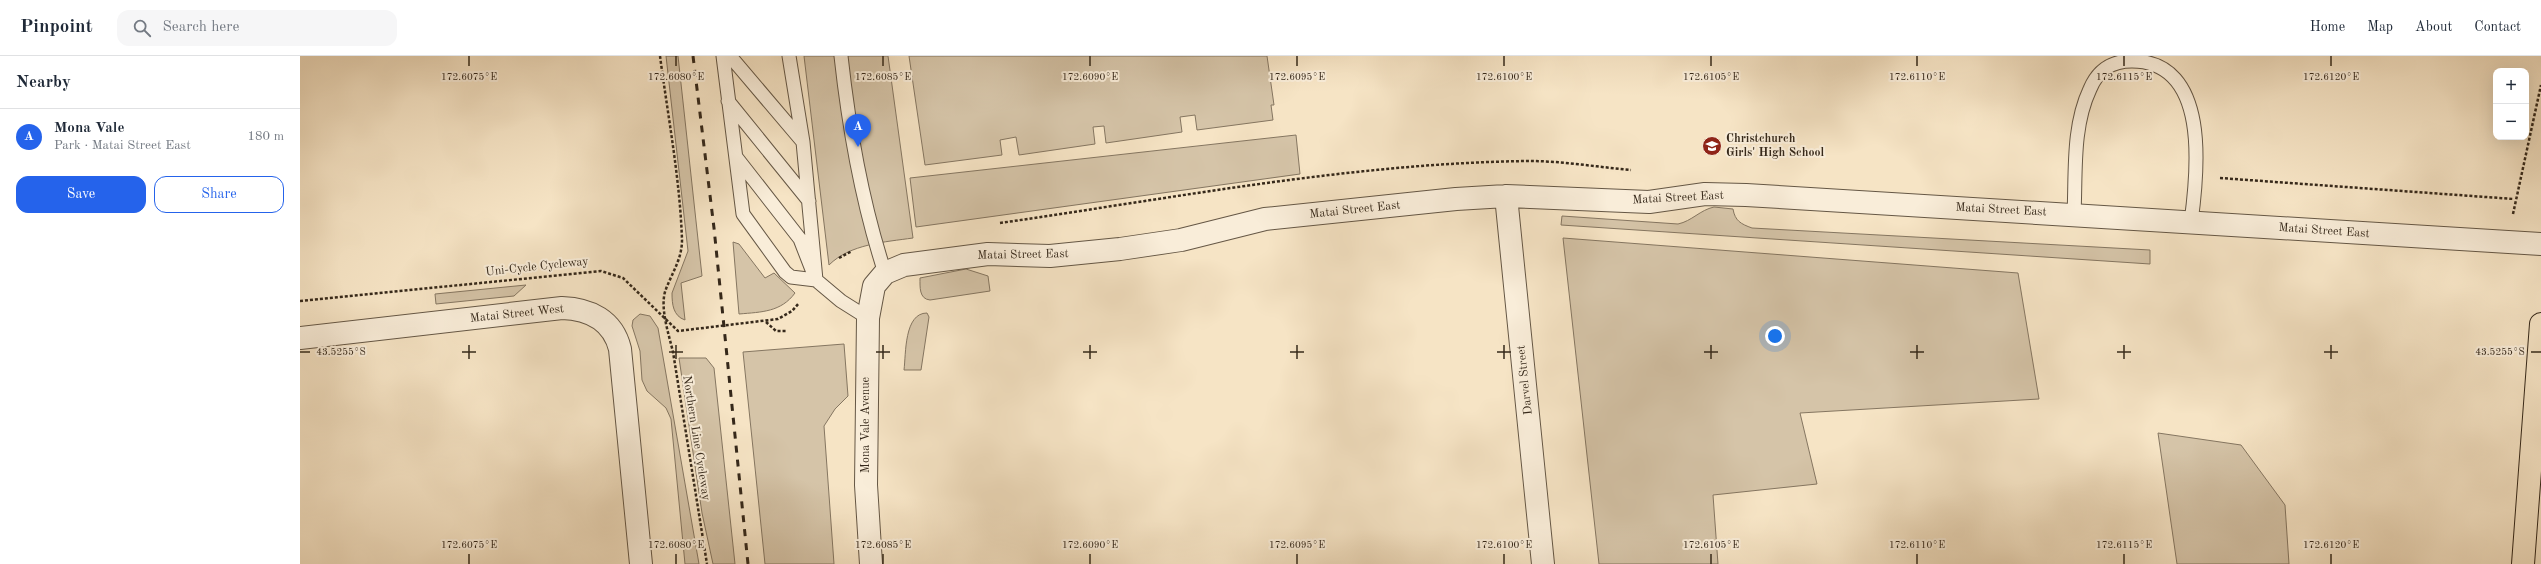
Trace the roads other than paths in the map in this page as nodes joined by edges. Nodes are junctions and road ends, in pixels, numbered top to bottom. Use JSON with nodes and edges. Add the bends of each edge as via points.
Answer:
{"nodes":[{"id":1,"x":723,"y":56,"type":"edge"},
{"id":2,"x":730,"y":56,"type":"edge"},
{"id":3,"x":789,"y":56,"type":"edge"},
{"id":4,"x":841,"y":56,"type":"edge"},
{"id":5,"x":2106,"y":61,"type":"edge"},
{"id":6,"x":728,"y":101,"type":"junction"},
{"id":7,"x":803,"y":142,"type":"junction"},
{"id":8,"x":735,"y":155,"type":"junction"},
{"id":9,"x":1506,"y":196,"type":"junction"},
{"id":10,"x":809,"y":201,"type":"junction"},
{"id":11,"x":2074,"y":214,"type":"junction"},
{"id":12,"x":2192,"y":222,"type":"junction"},
{"id":13,"x":2541,"y":244,"type":"edge"},
{"id":14,"x":816,"y":280,"type":"junction"},
{"id":15,"x":880,"y":280,"type":"junction"},
{"id":16,"x":868,"y":318,"type":"junction"},
{"id":17,"x":2541,"y":324,"type":"edge"},
{"id":18,"x":300,"y":338,"type":"edge"},
{"id":19,"x":641,"y":564,"type":"edge"},
{"id":20,"x":871,"y":564,"type":"edge"},
{"id":21,"x":1543,"y":564,"type":"edge"},
{"id":22,"x":2523,"y":564,"type":"edge"}],
"edges":[{"from":1,"to":6,"type":"lane"},
{"from":2,"to":7,"type":"lane"},
{"from":3,"to":7,"type":"lane"},
{"from":4,"to":15,"type":"lane","via":[[852,136]]},
{"from":5,"to":11,"type":"lane","via":[[2083,104],[2077,146]]},
{"from":5,"to":12,"type":"lane","via":[[2156,63],[2174,80],[2188,100],[2196,132],[2197,177]]},
{"from":6,"to":8,"type":"lane"},
{"from":6,"to":10,"type":"lane"},
{"from":7,"to":10,"type":"lane"},
{"from":8,"to":14,"type":"lane","via":[[800,239]]},
{"from":8,"to":14,"type":"lane","via":[[743,214],[785,272],[791,277]]},
{"from":9,"to":11,"type":"street","name":"Matai Street East","via":[[1649,202],[1705,194],[1746,195]]},
{"from":9,"to":15,"type":"street","name":"Matai Street East","via":[[1265,219],[1181,240],[1120,249],[1050,256],[988,254],[938,260],[904,265]]},
{"from":9,"to":21,"type":"street","name":"Darvel Street"},
{"from":10,"to":14,"type":"lane"},
{"from":11,"to":12,"type":"street","name":"Matai Street East"},
{"from":12,"to":13,"type":"street","name":"Matai Street East"},
{"from":14,"to":16,"type":"lane"},
{"from":15,"to":16,"type":"street","name":"Mona Vale Avenue"},
{"from":16,"to":20,"type":"street","name":"Mona Vale Avenue","via":[[866,485]]},
{"from":17,"to":22,"type":"main road"},
{"from":18,"to":19,"type":"street","name":"Matai Street West","via":[[562,308],[577,309],[600,318],[617,338],[620,349]]}]}
